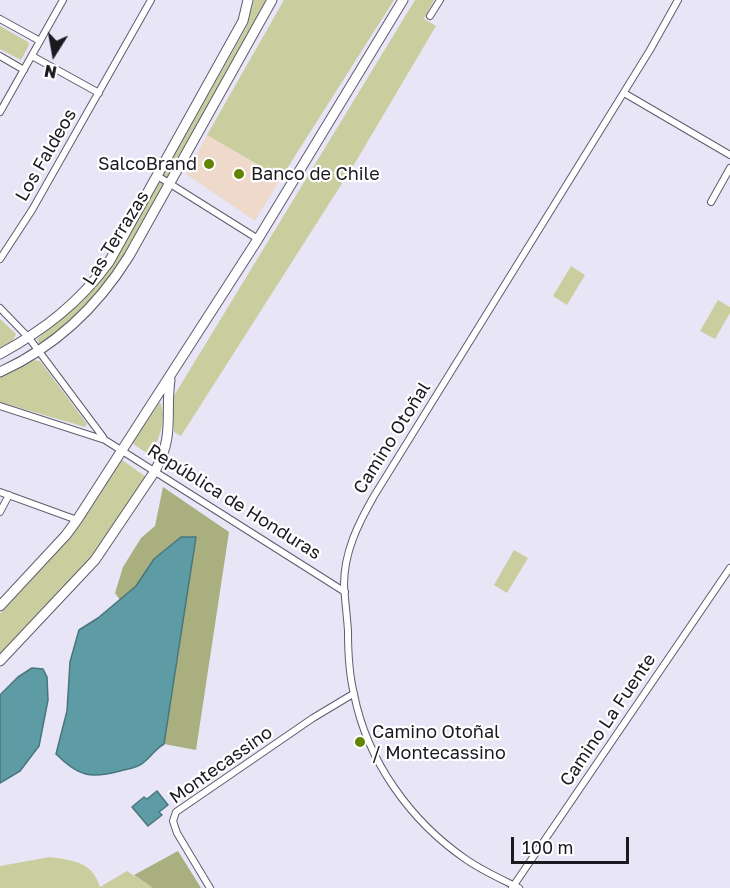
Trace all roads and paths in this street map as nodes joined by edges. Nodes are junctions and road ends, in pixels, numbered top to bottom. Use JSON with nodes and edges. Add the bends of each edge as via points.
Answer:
{"nodes":[{"id":1,"x":63,"y":0,"type":"edge"},
{"id":2,"x":151,"y":0,"type":"edge"},
{"id":3,"x":248,"y":0,"type":"edge"},
{"id":4,"x":272,"y":0,"type":"edge"},
{"id":5,"x":403,"y":0,"type":"edge"},
{"id":6,"x":440,"y":0,"type":"edge"},
{"id":7,"x":678,"y":0,"type":"edge"},
{"id":8,"x":430,"y":16,"type":"dead end"},
{"id":9,"x":0,"y":19,"type":"edge"},
{"id":10,"x":40,"y":41,"type":"junction"},
{"id":11,"x":0,"y":56,"type":"edge"},
{"id":12,"x":32,"y":56,"type":"junction"},
{"id":13,"x":24,"y":70,"type":"junction"},
{"id":14,"x":216,"y":70,"type":"junction"},
{"id":15,"x":229,"y":77,"type":"junction"},
{"id":16,"x":99,"y":93,"type":"junction"},
{"id":17,"x":624,"y":93,"type":"junction"},
{"id":18,"x":0,"y":112,"type":"edge"},
{"id":19,"x":730,"y":154,"type":"edge"},
{"id":20,"x":730,"y":168,"type":"edge"},
{"id":21,"x":156,"y":175,"type":"junction"},
{"id":22,"x":169,"y":183,"type":"junction"},
{"id":23,"x":711,"y":202,"type":"dead end"},
{"id":24,"x":258,"y":239,"type":"junction"},
{"id":25,"x":0,"y":259,"type":"edge"},
{"id":26,"x":88,"y":288,"type":"junction"},
{"id":27,"x":99,"y":298,"type":"junction"},
{"id":28,"x":0,"y":308,"type":"edge"},
{"id":29,"x":29,"y":338,"type":"junction"},
{"id":30,"x":38,"y":351,"type":"junction"},
{"id":31,"x":0,"y":354,"type":"edge"},
{"id":32,"x":0,"y":372,"type":"edge"},
{"id":33,"x":171,"y":374,"type":"junction"},
{"id":34,"x":0,"y":406,"type":"edge"},
{"id":35,"x":105,"y":440,"type":"junction"},
{"id":36,"x":121,"y":450,"type":"junction"},
{"id":37,"x":154,"y":471,"type":"junction"},
{"id":38,"x":0,"y":492,"type":"edge"},
{"id":39,"x":9,"y":495,"type":"junction"},
{"id":40,"x":0,"y":512,"type":"edge"},
{"id":41,"x":77,"y":520,"type":"junction"},
{"id":42,"x":730,"y":568,"type":"edge"},
{"id":43,"x":345,"y":592,"type":"junction"},
{"id":44,"x":0,"y":606,"type":"edge"},
{"id":45,"x":0,"y":661,"type":"edge"},
{"id":46,"x":353,"y":694,"type":"junction"},
{"id":47,"x":515,"y":887,"type":"edge"},
{"id":48,"x":210,"y":888,"type":"edge"}],
"edges":[{"from":1,"to":10,"type":"street"},
{"from":2,"to":16,"type":"street","name":"Los Faldeos"},
{"from":3,"to":14,"type":"street","name":"Las Terrazas","via":[[243,21]]},
{"from":4,"to":15,"type":"street","name":"Las Terrazas"},
{"from":5,"to":24,"type":"street"},
{"from":6,"to":8,"type":"street"},
{"from":7,"to":17,"type":"street","name":"Camino Otoñal"},
{"from":9,"to":10,"type":"street"},
{"from":10,"to":12,"type":"street"},
{"from":11,"to":13,"type":"street"},
{"from":12,"to":13,"type":"street"},
{"from":12,"to":16,"type":"street"},
{"from":13,"to":18,"type":"street"},
{"from":14,"to":15,"type":"street"},
{"from":14,"to":21,"type":"street","name":"Las Terrazas"},
{"from":15,"to":22,"type":"street","name":"Las Terrazas"},
{"from":16,"to":25,"type":"street","name":"Los Faldeos"},
{"from":17,"to":19,"type":"street"},
{"from":17,"to":43,"type":"street","name":"Camino Otoñal","via":[[361,518],[348,551]]},
{"from":20,"to":23,"type":"street"},
{"from":21,"to":22,"type":"street"},
{"from":21,"to":26,"type":"street","name":"Las Terrazas","via":[[117,248]]},
{"from":22,"to":24,"type":"street"},
{"from":22,"to":27,"type":"street","name":"Las Terrazas","via":[[129,256]]},
{"from":24,"to":33,"type":"street"},
{"from":26,"to":27,"type":"street"},
{"from":26,"to":29,"type":"street","name":"Las Terrazas","via":[[64,313]]},
{"from":27,"to":30,"type":"street","name":"Las Terrazas"},
{"from":28,"to":29,"type":"street","name":"República de Honduras"},
{"from":29,"to":30,"type":"street","name":"República de Honduras"},
{"from":29,"to":31,"type":"street"},
{"from":30,"to":32,"type":"street"},
{"from":30,"to":35,"type":"street","name":"República de Honduras"},
{"from":33,"to":36,"type":"street"},
{"from":33,"to":37,"type":"street","via":[[168,436]]},
{"from":34,"to":35,"type":"street","name":"República de Honduras"},
{"from":35,"to":36,"type":"street","name":"República de Honduras"},
{"from":36,"to":37,"type":"street","name":"República de Honduras"},
{"from":36,"to":41,"type":"street"},
{"from":37,"to":43,"type":"street","name":"República de Honduras"},
{"from":37,"to":45,"type":"street","via":[[95,560]]},
{"from":38,"to":39,"type":"street"},
{"from":39,"to":40,"type":"street"},
{"from":39,"to":41,"type":"street"},
{"from":41,"to":44,"type":"street"},
{"from":42,"to":47,"type":"street","name":"Camino La Fuente"},
{"from":43,"to":46,"type":"street","name":"Camino Otoñal"},
{"from":46,"to":47,"type":"street","name":"Camino Otoñal","via":[[375,754],[407,805],[453,850]]},
{"from":46,"to":48,"type":"street","name":"Montecassino","via":[[176,812],[173,821],[177,833]]}]}
